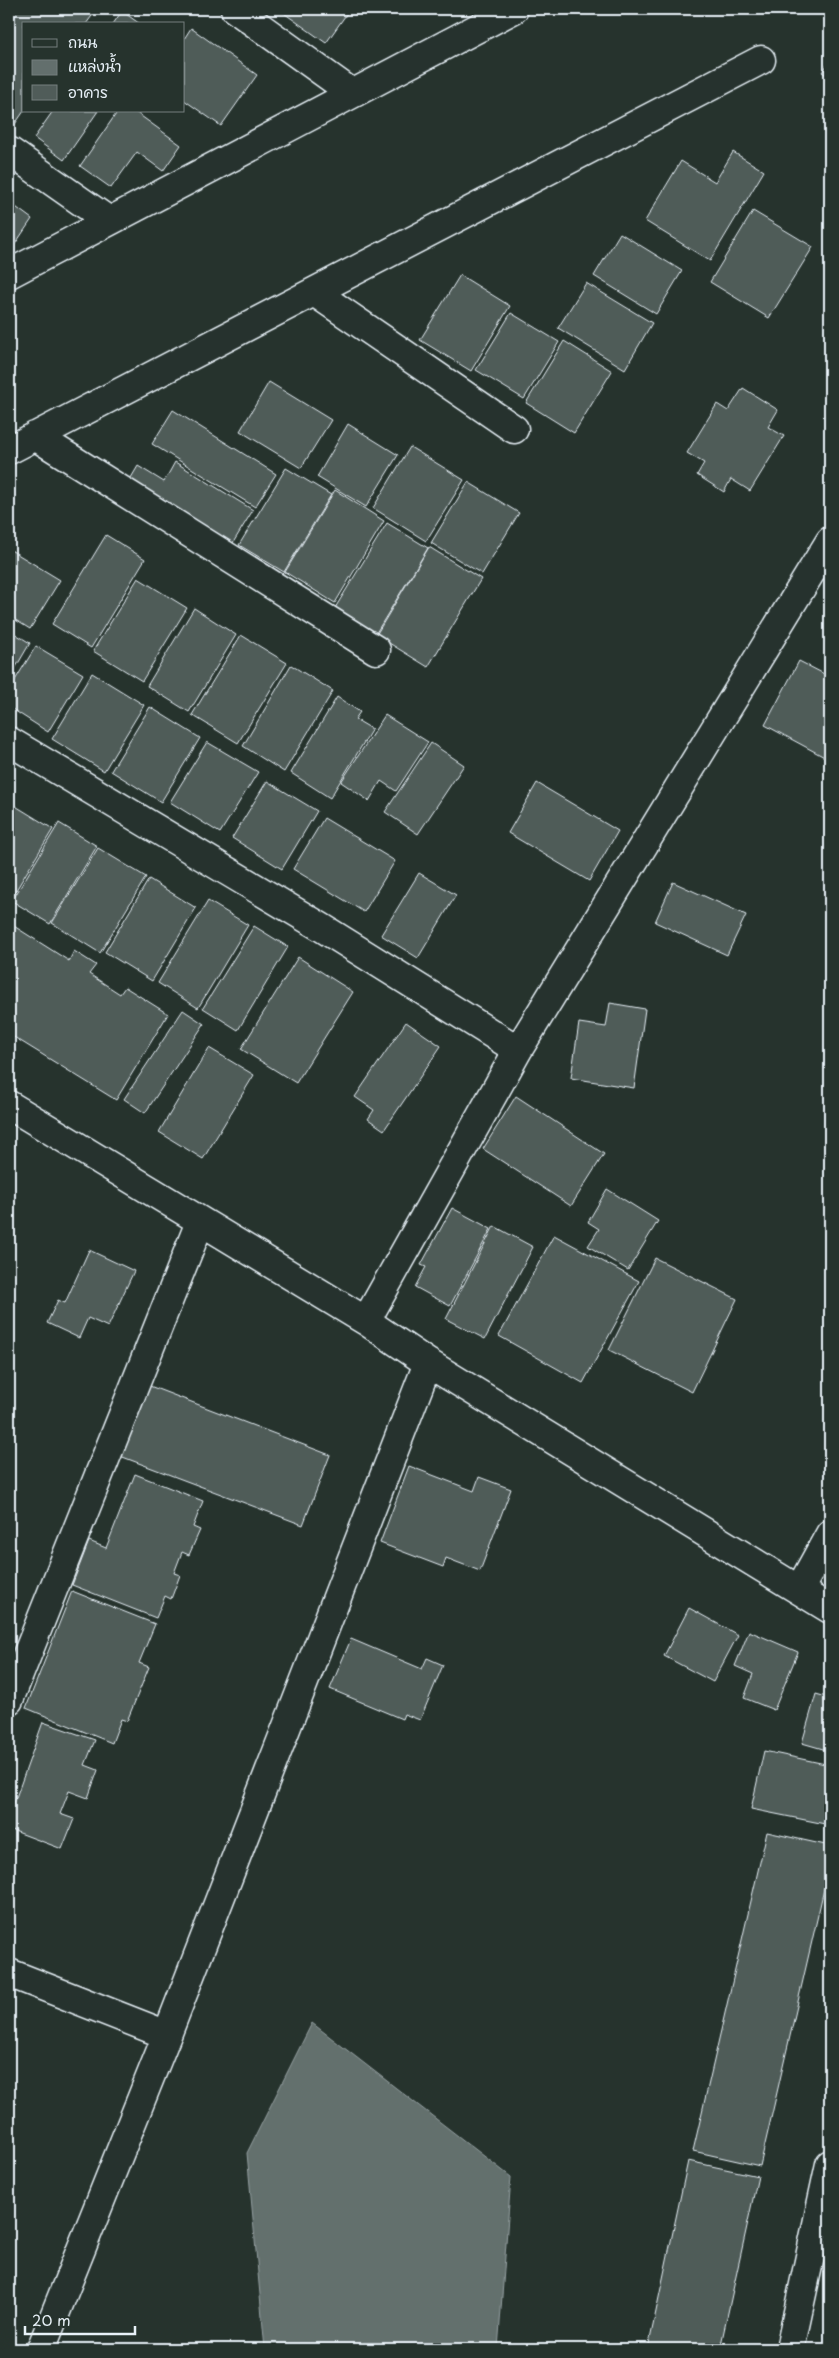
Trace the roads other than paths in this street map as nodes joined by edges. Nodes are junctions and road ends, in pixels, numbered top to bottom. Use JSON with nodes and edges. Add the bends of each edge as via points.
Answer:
{"nodes":[{"id":1,"x":234,"y":9,"type":"edge"},
{"id":2,"x":514,"y":9,"type":"edge"},
{"id":3,"x":761,"y":60,"type":"dead end"},
{"id":4,"x":352,"y":93,"type":"junction"},
{"id":5,"x":9,"y":151,"type":"edge"},
{"id":6,"x":109,"y":221,"type":"junction"},
{"id":7,"x":9,"y":274,"type":"edge"},
{"id":8,"x":314,"y":292,"type":"junction"},
{"id":9,"x":514,"y":429,"type":"dead end"},
{"id":10,"x":36,"y":436,"type":"junction"},
{"id":11,"x":9,"y":450,"type":"edge"},
{"id":12,"x":830,"y":540,"type":"edge"},
{"id":13,"x":376,"y":650,"type":"dead end"},
{"id":14,"x":9,"y":741,"type":"edge"},
{"id":15,"x":518,"y":1050,"type":"junction"},
{"id":16,"x":9,"y":1105,"type":"edge"},
{"id":17,"x":200,"y":1222,"type":"junction"},
{"id":18,"x":366,"y":1321,"type":"junction"},
{"id":19,"x":428,"y":1363,"type":"junction"},
{"id":20,"x":830,"y":1534,"type":"edge"},
{"id":21,"x":799,"y":1590,"type":"junction"},
{"id":22,"x":830,"y":1609,"type":"edge"},
{"id":23,"x":9,"y":1700,"type":"edge"},
{"id":24,"x":9,"y":1973,"type":"edge"},
{"id":25,"x":167,"y":2035,"type":"junction"},
{"id":26,"x":830,"y":2164,"type":"edge"},
{"id":27,"x":41,"y":2349,"type":"edge"},
{"id":28,"x":790,"y":2349,"type":"edge"}],
"edges":[{"from":1,"to":4,"type":"street"},
{"from":2,"to":4,"type":"street"},
{"from":3,"to":8,"type":"street"},
{"from":4,"to":6,"type":"street"},
{"from":5,"to":6,"type":"street"},
{"from":6,"to":7,"type":"street"},
{"from":8,"to":9,"type":"street"},
{"from":8,"to":10,"type":"street"},
{"from":10,"to":11,"type":"street"},
{"from":10,"to":13,"type":"street"},
{"from":12,"to":15,"type":"street"},
{"from":14,"to":15,"type":"street","via":[[321,927]]},
{"from":15,"to":18,"type":"street"},
{"from":16,"to":17,"type":"street"},
{"from":17,"to":18,"type":"street"},
{"from":17,"to":23,"type":"street"},
{"from":18,"to":19,"type":"street"},
{"from":19,"to":21,"type":"street"},
{"from":19,"to":25,"type":"street"},
{"from":20,"to":21,"type":"street"},
{"from":21,"to":22,"type":"street"},
{"from":24,"to":25,"type":"street"},
{"from":25,"to":27,"type":"street"},
{"from":26,"to":28,"type":"street"}]}
